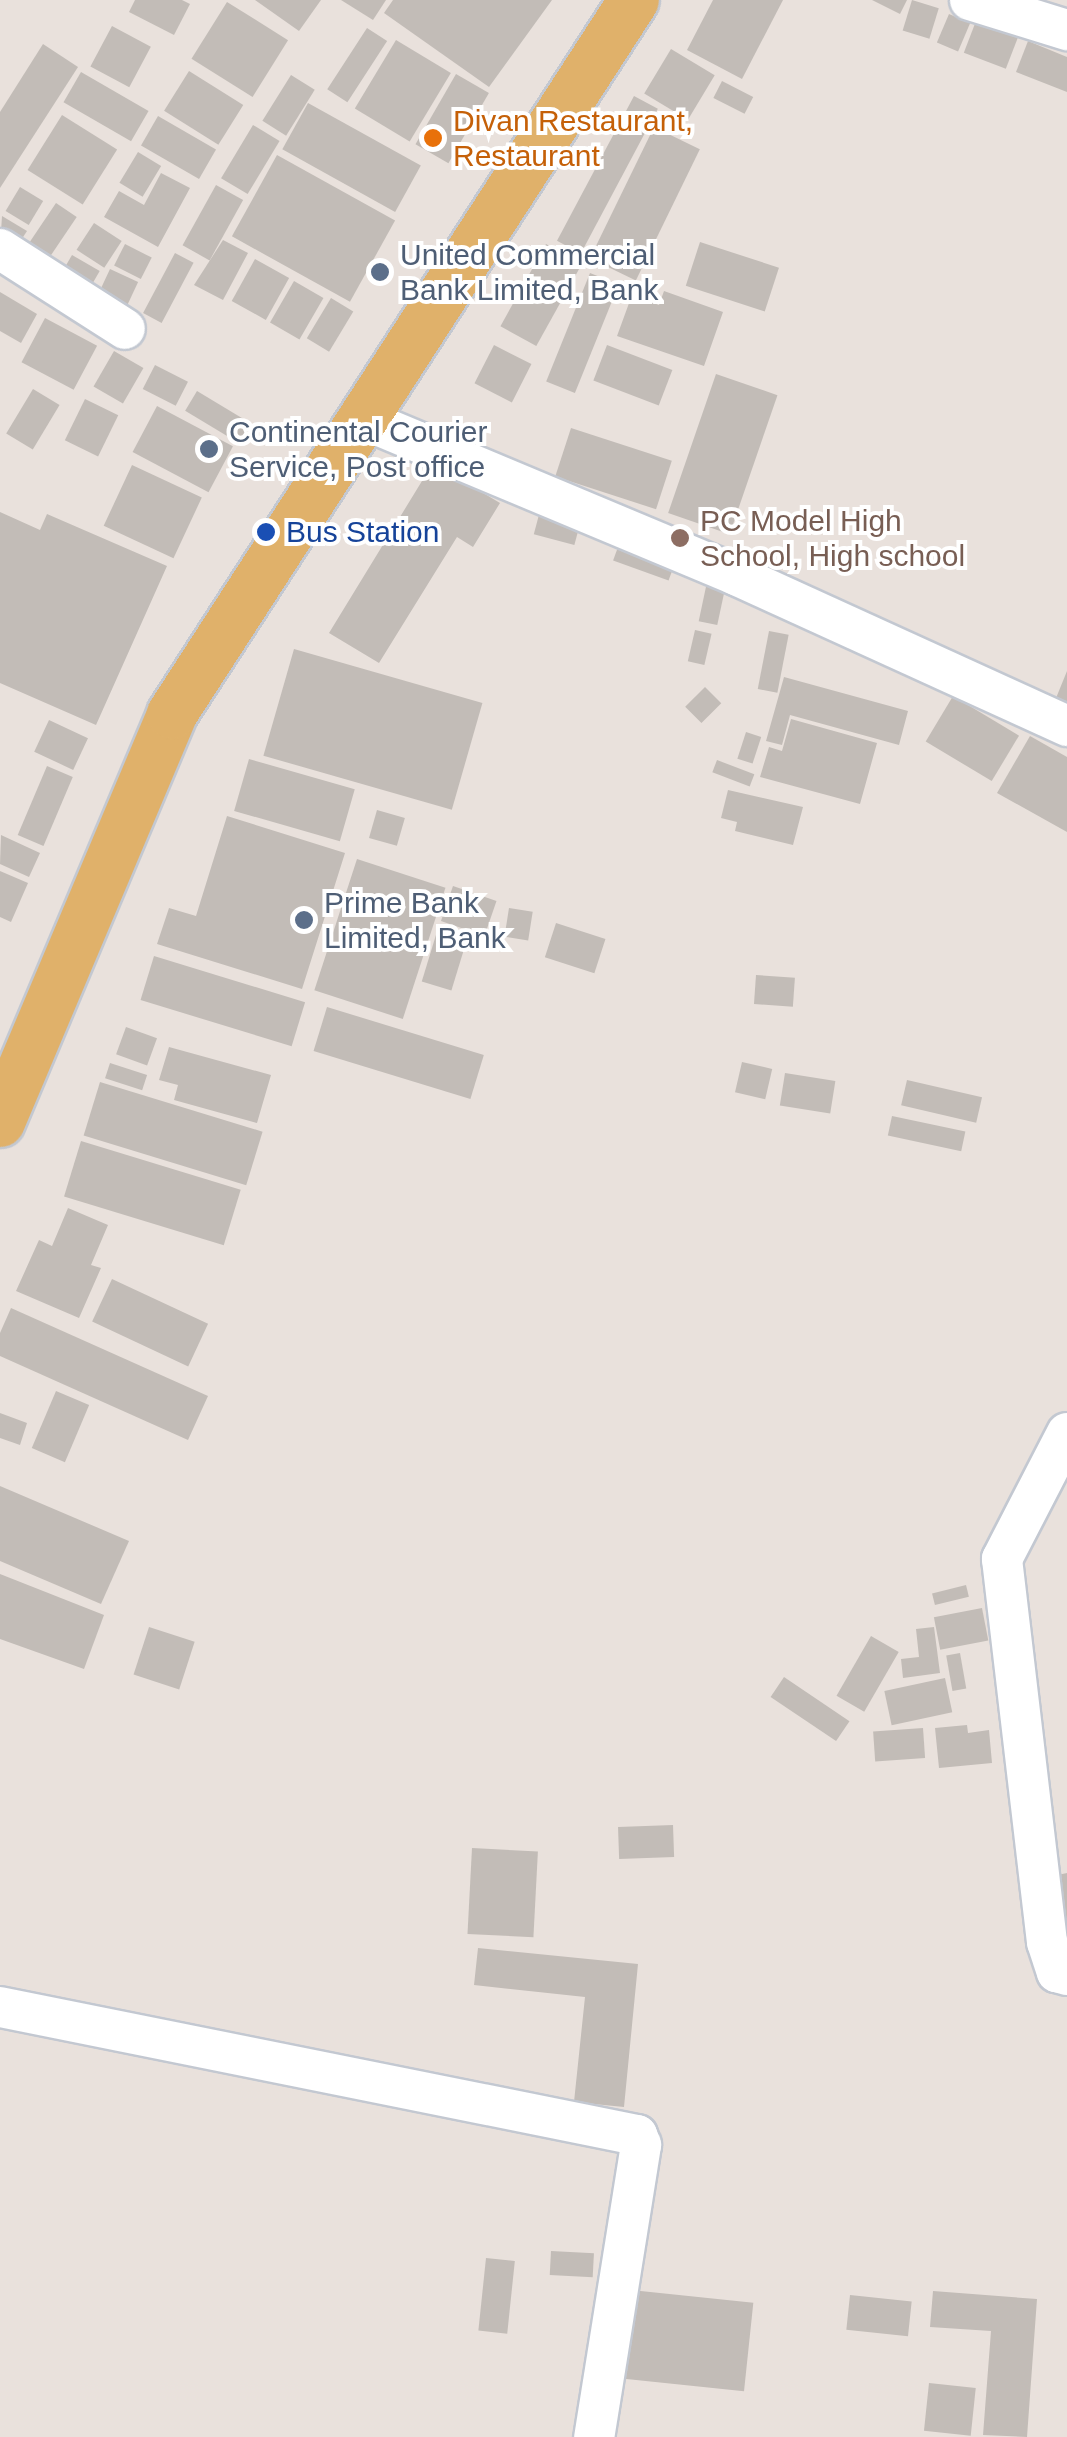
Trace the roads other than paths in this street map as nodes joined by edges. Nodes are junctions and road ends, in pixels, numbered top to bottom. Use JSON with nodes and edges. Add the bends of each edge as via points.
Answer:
{"nodes":[{"id":1,"x":634,"y":0,"type":"edge"},
{"id":2,"x":970,"y":0,"type":"edge"},
{"id":3,"x":1067,"y":30,"type":"edge"},
{"id":4,"x":0,"y":249,"type":"edge"},
{"id":5,"x":125,"y":329,"type":"dead end"},
{"id":6,"x":363,"y":419,"type":"junction"},
{"id":7,"x":1067,"y":726,"type":"edge"},
{"id":8,"x":0,"y":1122,"type":"edge"},
{"id":9,"x":1067,"y":1434,"type":"edge"},
{"id":10,"x":1067,"y":1975,"type":"edge"},
{"id":11,"x":0,"y":2008,"type":"edge"},
{"id":12,"x":594,"y":2437,"type":"edge"}],
"edges":[{"from":1,"to":6,"type":"main road"},
{"from":2,"to":3,"type":"street"},
{"from":4,"to":5,"type":"street"},
{"from":6,"to":7,"type":"street","via":[[736,575]]},
{"from":6,"to":8,"type":"main road","via":[[172,714]]},
{"from":9,"to":10,"type":"street","via":[[1002,1560],[1047,1942],[1057,1972]]},
{"from":11,"to":12,"type":"street","via":[[637,2135],[641,2145]]}]}
